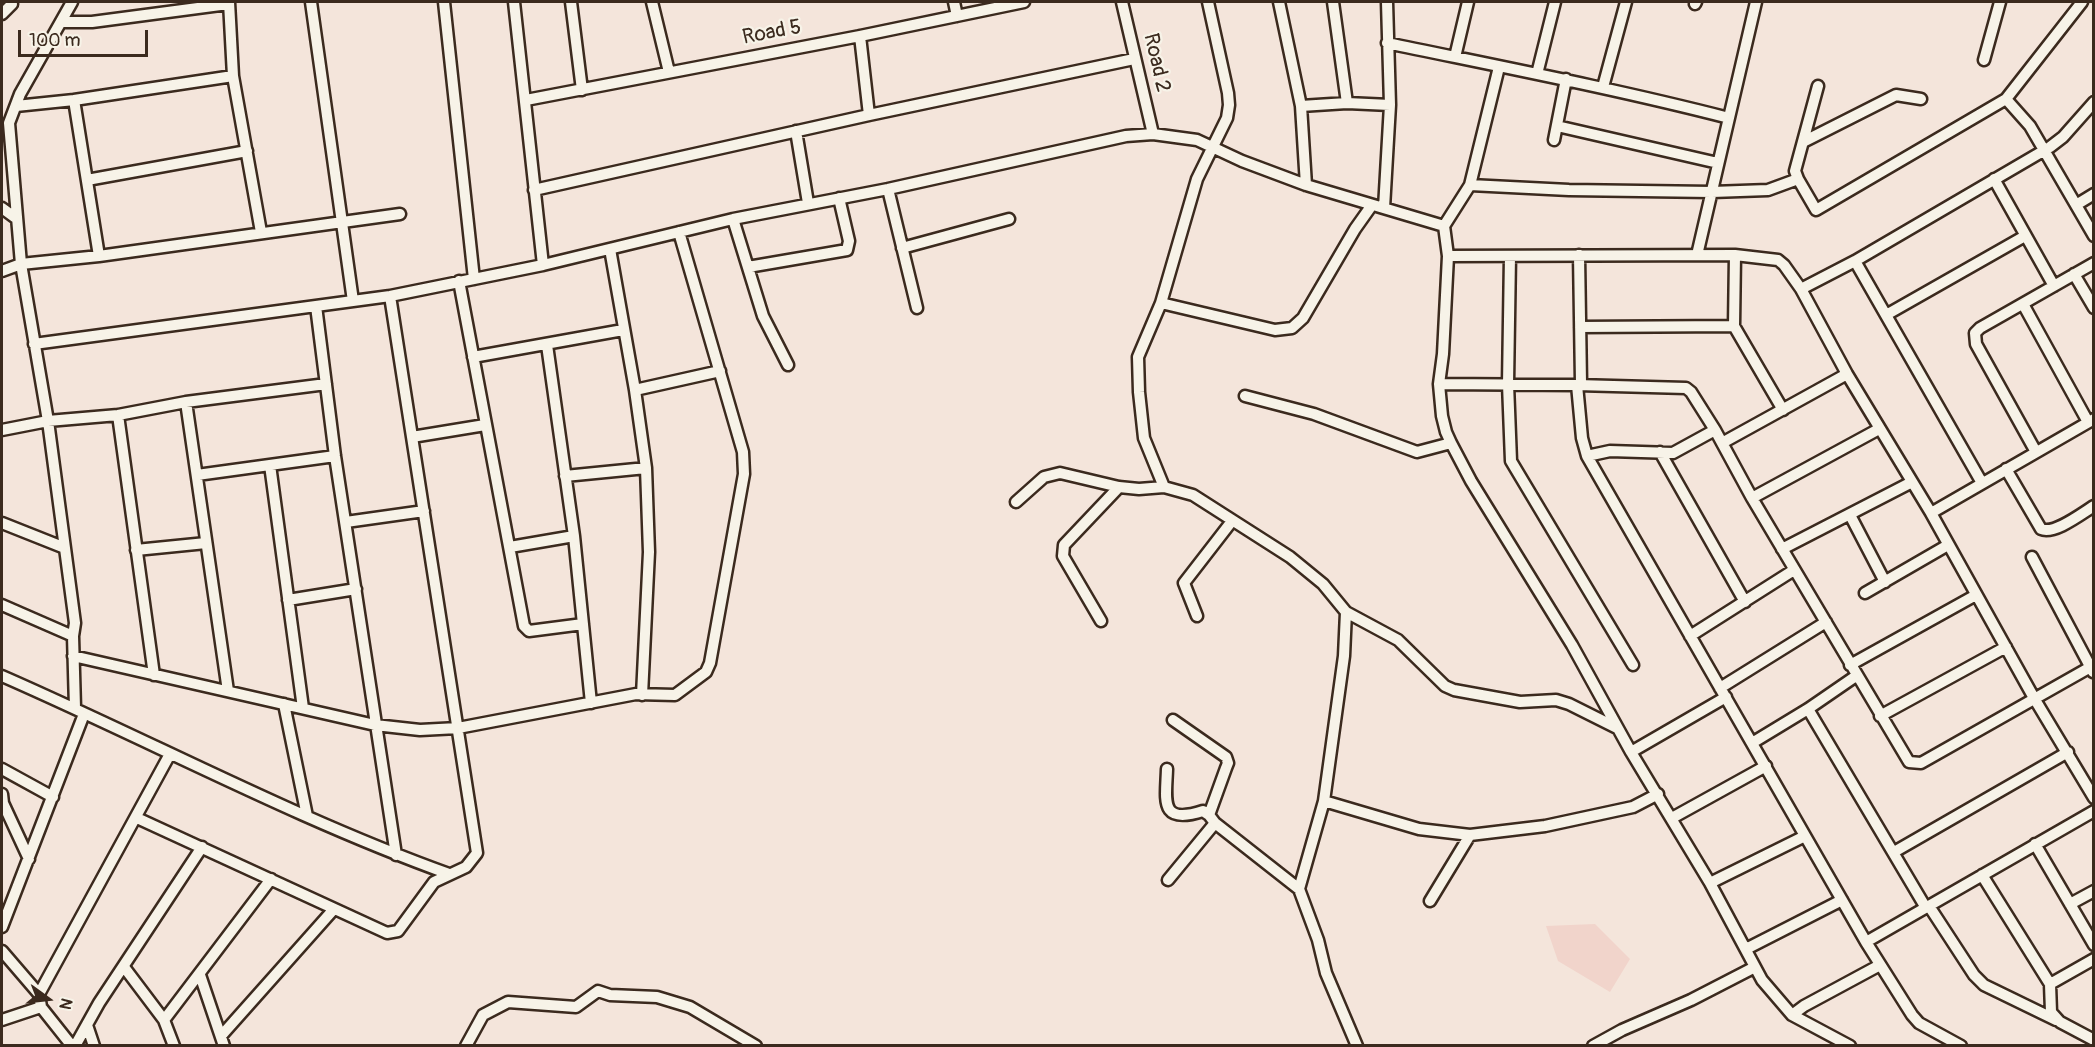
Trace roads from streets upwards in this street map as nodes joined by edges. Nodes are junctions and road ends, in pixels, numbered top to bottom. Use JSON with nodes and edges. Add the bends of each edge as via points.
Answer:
{"nodes":[{"id":1,"x":72,"y":2,"type":"edge"},
{"id":2,"x":228,"y":2,"type":"edge"},
{"id":3,"x":311,"y":2,"type":"edge"},
{"id":4,"x":444,"y":2,"type":"edge"},
{"id":5,"x":514,"y":2,"type":"edge"},
{"id":6,"x":571,"y":2,"type":"edge"},
{"id":7,"x":652,"y":2,"type":"edge"},
{"id":8,"x":954,"y":2,"type":"edge"},
{"id":9,"x":1024,"y":2,"type":"edge"},
{"id":10,"x":1122,"y":2,"type":"edge"},
{"id":11,"x":1208,"y":2,"type":"edge"},
{"id":12,"x":1279,"y":2,"type":"edge"},
{"id":13,"x":1333,"y":2,"type":"edge"},
{"id":14,"x":1387,"y":2,"type":"edge"},
{"id":15,"x":1468,"y":2,"type":"edge"},
{"id":16,"x":1555,"y":2,"type":"edge"},
{"id":17,"x":1626,"y":2,"type":"edge"},
{"id":18,"x":1756,"y":2,"type":"edge"},
{"id":19,"x":2000,"y":2,"type":"edge"},
{"id":20,"x":2082,"y":2,"type":"edge"},
{"id":21,"x":957,"y":16,"type":"junction"},
{"id":22,"x":62,"y":22,"type":"junction"},
{"id":23,"x":860,"y":36,"type":"junction"},
{"id":24,"x":1387,"y":43,"type":"junction"},
{"id":25,"x":1455,"y":57,"type":"junction"},
{"id":26,"x":1134,"y":59,"type":"junction"},
{"id":27,"x":1984,"y":60,"type":"dead end"},
{"id":28,"x":1499,"y":67,"type":"junction"},
{"id":29,"x":669,"y":72,"type":"junction"},
{"id":30,"x":1537,"y":74,"type":"junction"},
{"id":31,"x":234,"y":76,"type":"junction"},
{"id":32,"x":1566,"y":79,"type":"junction"},
{"id":33,"x":1818,"y":86,"type":"dead end"},
{"id":34,"x":1603,"y":87,"type":"junction"},
{"id":35,"x":582,"y":90,"type":"junction"},
{"id":36,"x":1921,"y":99,"type":"dead end"},
{"id":37,"x":2006,"y":99,"type":"junction"},
{"id":38,"x":74,"y":100,"type":"junction"},
{"id":39,"x":526,"y":100,"type":"junction"},
{"id":40,"x":2094,"y":102,"type":"edge"},
{"id":41,"x":1347,"y":103,"type":"junction"},
{"id":42,"x":1390,"y":105,"type":"junction"},
{"id":43,"x":16,"y":106,"type":"junction"},
{"id":44,"x":1301,"y":106,"type":"junction"},
{"id":45,"x":869,"y":115,"type":"junction"},
{"id":46,"x":1729,"y":118,"type":"junction"},
{"id":47,"x":1557,"y":126,"type":"junction"},
{"id":48,"x":796,"y":131,"type":"junction"},
{"id":49,"x":1153,"y":134,"type":"junction"},
{"id":50,"x":1554,"y":140,"type":"dead end"},
{"id":51,"x":1803,"y":142,"type":"junction"},
{"id":52,"x":1212,"y":147,"type":"junction"},
{"id":53,"x":2044,"y":150,"type":"junction"},
{"id":54,"x":247,"y":151,"type":"junction"},
{"id":55,"x":1719,"y":163,"type":"junction"},
{"id":56,"x":1798,"y":179,"type":"junction"},
{"id":57,"x":1994,"y":179,"type":"junction"},
{"id":58,"x":87,"y":180,"type":"junction"},
{"id":59,"x":1470,"y":185,"type":"junction"},
{"id":60,"x":1306,"y":186,"type":"junction"},
{"id":61,"x":888,"y":189,"type":"junction"},
{"id":62,"x":534,"y":190,"type":"junction"},
{"id":63,"x":1712,"y":192,"type":"junction"},
{"id":64,"x":2094,"y":194,"type":"edge"},
{"id":65,"x":839,"y":198,"type":"junction"},
{"id":66,"x":808,"y":203,"type":"junction"},
{"id":67,"x":1372,"y":205,"type":"junction"},
{"id":68,"x":2076,"y":205,"type":"junction"},
{"id":69,"x":2,"y":208,"type":"edge"},
{"id":70,"x":1384,"y":208,"type":"junction"},
{"id":71,"x":400,"y":214,"type":"dead end"},
{"id":72,"x":17,"y":219,"type":"junction"},
{"id":73,"x":733,"y":219,"type":"junction"},
{"id":74,"x":1009,"y":219,"type":"dead end"},
{"id":75,"x":341,"y":222,"type":"junction"},
{"id":76,"x":1443,"y":226,"type":"junction"},
{"id":77,"x":261,"y":232,"type":"junction"},
{"id":78,"x":679,"y":232,"type":"junction"},
{"id":79,"x":2094,"y":236,"type":"edge"},
{"id":80,"x":2025,"y":237,"type":"junction"},
{"id":81,"x":902,"y":248,"type":"junction"},
{"id":82,"x":610,"y":249,"type":"junction"},
{"id":83,"x":1579,"y":255,"type":"junction"},
{"id":84,"x":1697,"y":255,"type":"junction"},
{"id":85,"x":1735,"y":255,"type":"junction"},
{"id":86,"x":99,"y":256,"type":"junction"},
{"id":87,"x":1448,"y":256,"type":"junction"},
{"id":88,"x":1510,"y":256,"type":"junction"},
{"id":89,"x":1855,"y":261,"type":"junction"},
{"id":90,"x":2094,"y":263,"type":"edge"},
{"id":91,"x":21,"y":264,"type":"junction"},
{"id":92,"x":543,"y":265,"type":"junction"},
{"id":93,"x":748,"y":267,"type":"junction"},
{"id":94,"x":2,"y":271,"type":"edge"},
{"id":95,"x":2074,"y":274,"type":"junction"},
{"id":96,"x":474,"y":279,"type":"junction"},
{"id":97,"x":459,"y":281,"type":"junction"},
{"id":98,"x":2054,"y":286,"type":"junction"},
{"id":99,"x":1801,"y":289,"type":"junction"},
{"id":100,"x":390,"y":296,"type":"junction"},
{"id":101,"x":353,"y":301,"type":"junction"},
{"id":102,"x":1161,"y":303,"type":"junction"},
{"id":103,"x":2023,"y":304,"type":"junction"},
{"id":104,"x":316,"y":306,"type":"junction"},
{"id":105,"x":917,"y":308,"type":"dead end"},
{"id":106,"x":2094,"y":308,"type":"edge"},
{"id":107,"x":1886,"y":315,"type":"junction"},
{"id":108,"x":1734,"y":326,"type":"junction"},
{"id":109,"x":1580,"y":327,"type":"junction"},
{"id":110,"x":623,"y":330,"type":"junction"},
{"id":111,"x":34,"y":344,"type":"junction"},
{"id":112,"x":547,"y":345,"type":"junction"},
{"id":113,"x":474,"y":357,"type":"junction"},
{"id":114,"x":788,"y":365,"type":"dead end"},
{"id":115,"x":720,"y":371,"type":"junction"},
{"id":116,"x":1848,"y":374,"type":"junction"},
{"id":117,"x":326,"y":384,"type":"junction"},
{"id":118,"x":1439,"y":384,"type":"junction"},
{"id":119,"x":1508,"y":384,"type":"junction"},
{"id":120,"x":1577,"y":385,"type":"junction"},
{"id":121,"x":635,"y":390,"type":"junction"},
{"id":122,"x":1245,"y":396,"type":"dead end"},
{"id":123,"x":186,"y":402,"type":"junction"},
{"id":124,"x":1784,"y":410,"type":"junction"},
{"id":125,"x":118,"y":415,"type":"junction"},
{"id":126,"x":2091,"y":420,"type":"edge"},
{"id":127,"x":48,"y":421,"type":"junction"},
{"id":128,"x":485,"y":425,"type":"junction"},
{"id":129,"x":1879,"y":429,"type":"junction"},
{"id":130,"x":2,"y":430,"type":"edge"},
{"id":131,"x":1716,"y":430,"type":"junction"},
{"id":132,"x":412,"y":437,"type":"junction"},
{"id":133,"x":1451,"y":443,"type":"junction"},
{"id":134,"x":1722,"y":443,"type":"junction"},
{"id":135,"x":1660,"y":452,"type":"junction"},
{"id":136,"x":2036,"y":452,"type":"junction"},
{"id":137,"x":336,"y":456,"type":"junction"},
{"id":138,"x":1587,"y":456,"type":"junction"},
{"id":139,"x":270,"y":465,"type":"junction"},
{"id":140,"x":646,"y":468,"type":"junction"},
{"id":141,"x":2006,"y":469,"type":"junction"},
{"id":142,"x":197,"y":475,"type":"junction"},
{"id":143,"x":565,"y":476,"type":"junction"},
{"id":144,"x":1912,"y":482,"type":"junction"},
{"id":145,"x":1982,"y":483,"type":"junction"},
{"id":146,"x":1119,"y":487,"type":"junction"},
{"id":147,"x":1164,"y":487,"type":"junction"},
{"id":148,"x":1752,"y":498,"type":"junction"},
{"id":149,"x":1016,"y":502,"type":"dead end"},
{"id":150,"x":2094,"y":506,"type":"edge"},
{"id":151,"x":424,"y":510,"type":"junction"},
{"id":152,"x":1931,"y":513,"type":"junction"},
{"id":153,"x":1850,"y":516,"type":"junction"},
{"id":154,"x":1232,"y":521,"type":"junction"},
{"id":155,"x":346,"y":522,"type":"junction"},
{"id":156,"x":2,"y":523,"type":"edge"},
{"id":157,"x":574,"y":536,"type":"junction"},
{"id":158,"x":206,"y":543,"type":"junction"},
{"id":159,"x":1948,"y":545,"type":"junction"},
{"id":160,"x":510,"y":547,"type":"junction"},
{"id":161,"x":65,"y":548,"type":"junction"},
{"id":162,"x":1782,"y":549,"type":"junction"},
{"id":163,"x":136,"y":550,"type":"junction"},
{"id":164,"x":2032,"y":556,"type":"dead end"},
{"id":165,"x":1794,"y":570,"type":"junction"},
{"id":166,"x":1885,"y":582,"type":"junction"},
{"id":167,"x":356,"y":589,"type":"junction"},
{"id":168,"x":1865,"y":593,"type":"dead end"},
{"id":169,"x":1976,"y":595,"type":"junction"},
{"id":170,"x":288,"y":600,"type":"junction"},
{"id":171,"x":1745,"y":602,"type":"junction"},
{"id":172,"x":2,"y":605,"type":"edge"},
{"id":173,"x":1346,"y":612,"type":"junction"},
{"id":174,"x":1197,"y":616,"type":"dead end"},
{"id":175,"x":1101,"y":621,"type":"dead end"},
{"id":176,"x":1826,"y":622,"type":"junction"},
{"id":177,"x":583,"y":624,"type":"junction"},
{"id":178,"x":73,"y":636,"type":"junction"},
{"id":179,"x":1690,"y":636,"type":"junction"},
{"id":180,"x":2006,"y":647,"type":"junction"},
{"id":181,"x":73,"y":656,"type":"junction"},
{"id":182,"x":1633,"y":665,"type":"dead end"},
{"id":183,"x":1850,"y":665,"type":"junction"},
{"id":184,"x":2093,"y":668,"type":"edge"},
{"id":185,"x":154,"y":675,"type":"junction"},
{"id":186,"x":2,"y":676,"type":"edge"},
{"id":187,"x":1857,"y":676,"type":"junction"},
{"id":188,"x":228,"y":691,"type":"junction"},
{"id":189,"x":1723,"y":693,"type":"junction"},
{"id":190,"x":642,"y":695,"type":"junction"},
{"id":191,"x":2034,"y":698,"type":"junction"},
{"id":192,"x":591,"y":703,"type":"junction"},
{"id":193,"x":284,"y":704,"type":"junction"},
{"id":194,"x":303,"y":708,"type":"junction"},
{"id":195,"x":1808,"y":709,"type":"junction"},
{"id":196,"x":79,"y":711,"type":"junction"},
{"id":197,"x":1880,"y":716,"type":"junction"},
{"id":198,"x":1173,"y":720,"type":"dead end"},
{"id":199,"x":375,"y":725,"type":"junction"},
{"id":200,"x":458,"y":728,"type":"junction"},
{"id":201,"x":1617,"y":728,"type":"junction"},
{"id":202,"x":1752,"y":743,"type":"junction"},
{"id":203,"x":1631,"y":752,"type":"junction"},
{"id":204,"x":2068,"y":752,"type":"junction"},
{"id":205,"x":170,"y":754,"type":"junction"},
{"id":206,"x":1766,"y":766,"type":"junction"},
{"id":207,"x":2,"y":769,"type":"edge"},
{"id":208,"x":1167,"y":769,"type":"dead end"},
{"id":209,"x":2,"y":795,"type":"edge"},
{"id":210,"x":1658,"y":795,"type":"junction"},
{"id":211,"x":53,"y":797,"type":"junction"},
{"id":212,"x":2094,"y":798,"type":"edge"},
{"id":213,"x":1324,"y":801,"type":"junction"},
{"id":214,"x":2094,"y":811,"type":"edge"},
{"id":215,"x":307,"y":816,"type":"junction"},
{"id":216,"x":137,"y":818,"type":"junction"},
{"id":217,"x":1672,"y":818,"type":"junction"},
{"id":218,"x":1212,"y":819,"type":"junction"},
{"id":219,"x":1470,"y":835,"type":"junction"},
{"id":220,"x":1805,"y":836,"type":"junction"},
{"id":221,"x":2036,"y":844,"type":"junction"},
{"id":222,"x":202,"y":847,"type":"junction"},
{"id":223,"x":1894,"y":852,"type":"junction"},
{"id":224,"x":396,"y":855,"type":"junction"},
{"id":225,"x":29,"y":859,"type":"junction"},
{"id":226,"x":449,"y":874,"type":"junction"},
{"id":227,"x":1982,"y":875,"type":"junction"},
{"id":228,"x":271,"y":879,"type":"junction"},
{"id":229,"x":1168,"y":880,"type":"dead end"},
{"id":230,"x":1710,"y":883,"type":"junction"},
{"id":231,"x":1299,"y":889,"type":"junction"},
{"id":232,"x":2094,"y":891,"type":"edge"},
{"id":233,"x":1842,"y":900,"type":"junction"},
{"id":234,"x":1430,"y":901,"type":"dead end"},
{"id":235,"x":2070,"y":904,"type":"junction"},
{"id":236,"x":1927,"y":907,"type":"junction"},
{"id":237,"x":334,"y":909,"type":"junction"},
{"id":238,"x":2,"y":927,"type":"edge"},
{"id":239,"x":1866,"y":942,"type":"junction"},
{"id":240,"x":2094,"y":945,"type":"edge"},
{"id":241,"x":1746,"y":949,"type":"junction"},
{"id":242,"x":2,"y":951,"type":"edge"},
{"id":243,"x":2094,"y":959,"type":"edge"},
{"id":244,"x":1881,"y":965,"type":"junction"},
{"id":245,"x":124,"y":967,"type":"junction"},
{"id":246,"x":1755,"y":967,"type":"junction"},
{"id":247,"x":200,"y":975,"type":"junction"},
{"id":248,"x":2050,"y":984,"type":"junction"},
{"id":249,"x":39,"y":994,"type":"junction"},
{"id":250,"x":41,"y":1007,"type":"junction"},
{"id":251,"x":1792,"y":1015,"type":"junction"},
{"id":252,"x":2,"y":1020,"type":"edge"},
{"id":253,"x":164,"y":1020,"type":"junction"},
{"id":254,"x":2060,"y":1022,"type":"junction"},
{"id":255,"x":87,"y":1025,"type":"junction"},
{"id":256,"x":2094,"y":1040,"type":"edge"},
{"id":257,"x":223,"y":1041,"type":"edge"},
{"id":258,"x":73,"y":1046,"type":"edge"},
{"id":259,"x":94,"y":1046,"type":"edge"},
{"id":260,"x":174,"y":1046,"type":"edge"},
{"id":261,"x":466,"y":1046,"type":"edge"},
{"id":262,"x":756,"y":1046,"type":"edge"},
{"id":263,"x":1357,"y":1046,"type":"edge"},
{"id":264,"x":1593,"y":1046,"type":"edge"},
{"id":265,"x":1850,"y":1046,"type":"edge"},
{"id":266,"x":1961,"y":1046,"type":"edge"}],
"edges":[{"from":1,"to":22,"type":"street"},
{"from":2,"to":22,"type":"street","via":[[92,22]]},
{"from":2,"to":31,"type":"street"},
{"from":3,"to":75,"type":"street"},
{"from":4,"to":96,"type":"street"},
{"from":5,"to":39,"type":"street"},
{"from":6,"to":35,"type":"street"},
{"from":7,"to":29,"type":"street"},
{"from":8,"to":21,"type":"street"},
{"from":9,"to":21,"type":"street","name":"Road 5"},
{"from":10,"to":26,"type":"street","name":"Road 2"},
{"from":11,"to":52,"type":"street","via":[[1229,105],[1227,118]]},
{"from":12,"to":44,"type":"street"},
{"from":13,"to":41,"type":"street"},
{"from":14,"to":24,"type":"street"},
{"from":15,"to":25,"type":"street"},
{"from":16,"to":30,"type":"street"},
{"from":17,"to":34,"type":"street"},
{"from":18,"to":46,"type":"street"},
{"from":19,"to":27,"type":"street"},
{"from":20,"to":37,"type":"street"},
{"from":21,"to":23,"type":"street","name":"Road 5"},
{"from":22,"to":43,"type":"street"},
{"from":23,"to":29,"type":"street","name":"Road 5"},
{"from":23,"to":45,"type":"street"},
{"from":24,"to":25,"type":"street"},
{"from":24,"to":42,"type":"street"},
{"from":25,"to":28,"type":"street"},
{"from":26,"to":45,"type":"street"},
{"from":26,"to":49,"type":"street","name":"Road 2"},
{"from":28,"to":30,"type":"street"},
{"from":28,"to":59,"type":"street"},
{"from":29,"to":35,"type":"street","name":"Road 5"},
{"from":30,"to":32,"type":"street"},
{"from":31,"to":38,"type":"street"},
{"from":31,"to":54,"type":"street"},
{"from":32,"to":34,"type":"street"},
{"from":32,"to":47,"type":"street"},
{"from":33,"to":51,"type":"street"},
{"from":34,"to":46,"type":"street"},
{"from":35,"to":39,"type":"street","name":"Road 5"},
{"from":36,"to":51,"type":"street","via":[[1896,95]]},
{"from":37,"to":53,"type":"street","via":[[2030,126]]},
{"from":37,"to":56,"type":"street","via":[[1816,210]]},
{"from":38,"to":43,"type":"street"},
{"from":38,"to":58,"type":"street"},
{"from":39,"to":62,"type":"street"},
{"from":40,"to":53,"type":"street","via":[[2063,137]]},
{"from":41,"to":42,"type":"street"},
{"from":41,"to":44,"type":"street"},
{"from":42,"to":70,"type":"street"},
{"from":43,"to":72,"type":"street","via":[[9,123]]},
{"from":44,"to":60,"type":"street"},
{"from":45,"to":48,"type":"street"},
{"from":46,"to":55,"type":"street"},
{"from":47,"to":50,"type":"street"},
{"from":47,"to":55,"type":"street"},
{"from":48,"to":62,"type":"street"},
{"from":48,"to":66,"type":"street"},
{"from":49,"to":52,"type":"street","via":[[1197,140]]},
{"from":49,"to":61,"type":"street","via":[[1126,136]]},
{"from":51,"to":56,"type":"street","via":[[1795,171]]},
{"from":52,"to":60,"type":"street"},
{"from":52,"to":102,"type":"street","via":[[1197,179]]},
{"from":53,"to":57,"type":"street"},
{"from":53,"to":68,"type":"street"},
{"from":54,"to":58,"type":"street"},
{"from":54,"to":77,"type":"street"},
{"from":55,"to":63,"type":"street"},
{"from":56,"to":63,"type":"street","via":[[1768,190]]},
{"from":57,"to":80,"type":"street"},
{"from":57,"to":89,"type":"street"},
{"from":58,"to":86,"type":"street"},
{"from":59,"to":63,"type":"street"},
{"from":59,"to":76,"type":"street"},
{"from":60,"to":67,"type":"street"},
{"from":61,"to":65,"type":"street"},
{"from":61,"to":81,"type":"street"},
{"from":62,"to":92,"type":"street"},
{"from":63,"to":84,"type":"street"},
{"from":64,"to":68,"type":"street"},
{"from":65,"to":66,"type":"street"},
{"from":65,"to":93,"type":"street","via":[[850,246],[847,250]]},
{"from":66,"to":73,"type":"street"},
{"from":67,"to":70,"type":"street"},
{"from":67,"to":102,"type":"street","via":[[1303,318],[1292,328],[1275,330]]},
{"from":68,"to":79,"type":"street"},
{"from":69,"to":72,"type":"street"},
{"from":70,"to":76,"type":"street"},
{"from":71,"to":75,"type":"street"},
{"from":72,"to":91,"type":"street"},
{"from":73,"to":78,"type":"street"},
{"from":73,"to":93,"type":"street"},
{"from":74,"to":81,"type":"street"},
{"from":75,"to":77,"type":"street"},
{"from":75,"to":101,"type":"street"},
{"from":76,"to":87,"type":"street"},
{"from":77,"to":86,"type":"street"},
{"from":78,"to":82,"type":"street"},
{"from":78,"to":115,"type":"street"},
{"from":80,"to":98,"type":"street"},
{"from":80,"to":107,"type":"street"},
{"from":81,"to":105,"type":"street"},
{"from":82,"to":92,"type":"street"},
{"from":82,"to":110,"type":"street"},
{"from":83,"to":84,"type":"street"},
{"from":83,"to":88,"type":"street"},
{"from":83,"to":109,"type":"street"},
{"from":84,"to":85,"type":"street"},
{"from":85,"to":99,"type":"street","via":[[1778,260]]},
{"from":85,"to":108,"type":"street"},
{"from":86,"to":91,"type":"street"},
{"from":87,"to":88,"type":"street"},
{"from":87,"to":118,"type":"street"},
{"from":88,"to":119,"type":"street"},
{"from":89,"to":99,"type":"street"},
{"from":89,"to":107,"type":"street"},
{"from":90,"to":95,"type":"street"},
{"from":91,"to":94,"type":"street"},
{"from":91,"to":111,"type":"street"},
{"from":92,"to":96,"type":"street"},
{"from":93,"to":114,"type":"street","via":[[763,316]]},
{"from":95,"to":98,"type":"street"},
{"from":95,"to":106,"type":"street"},
{"from":96,"to":97,"type":"street"},
{"from":97,"to":100,"type":"street"},
{"from":97,"to":113,"type":"street"},
{"from":98,"to":103,"type":"street"},
{"from":99,"to":116,"type":"street"},
{"from":100,"to":101,"type":"street"},
{"from":100,"to":132,"type":"street"},
{"from":101,"to":104,"type":"street"},
{"from":102,"to":147,"type":"street","via":[[1138,357],[1144,438]]},
{"from":103,"to":126,"type":"street"},
{"from":103,"to":136,"type":"street","via":[[1980,328],[1975,337]]},
{"from":104,"to":111,"type":"street"},
{"from":104,"to":117,"type":"street"},
{"from":107,"to":145,"type":"street"},
{"from":108,"to":109,"type":"street"},
{"from":108,"to":124,"type":"street"},
{"from":109,"to":120,"type":"street","via":[[1581,383]]},
{"from":110,"to":112,"type":"street"},
{"from":110,"to":121,"type":"street"},
{"from":111,"to":127,"type":"street"},
{"from":112,"to":113,"type":"street"},
{"from":112,"to":143,"type":"street"},
{"from":113,"to":128,"type":"street"},
{"from":115,"to":121,"type":"street"},
{"from":115,"to":190,"type":"street","via":[[743,452],[744,474],[710,663],[706,672],[675,695]]},
{"from":116,"to":124,"type":"street"},
{"from":116,"to":129,"type":"street"},
{"from":117,"to":123,"type":"street"},
{"from":117,"to":137,"type":"street"},
{"from":118,"to":119,"type":"street"},
{"from":118,"to":133,"type":"street","via":[[1444,424]]},
{"from":119,"to":120,"type":"street"},
{"from":119,"to":182,"type":"street","via":[[1511,462]]},
{"from":120,"to":131,"type":"street","via":[[1686,388]]},
{"from":120,"to":138,"type":"street"},
{"from":121,"to":140,"type":"street"},
{"from":122,"to":133,"type":"street","via":[[1314,414],[1416,452]]},
{"from":123,"to":125,"type":"street"},
{"from":123,"to":142,"type":"street"},
{"from":124,"to":134,"type":"street"},
{"from":125,"to":127,"type":"street"},
{"from":125,"to":163,"type":"street"},
{"from":126,"to":136,"type":"street"},
{"from":127,"to":130,"type":"street"},
{"from":127,"to":161,"type":"street"},
{"from":128,"to":132,"type":"street"},
{"from":128,"to":160,"type":"street"},
{"from":129,"to":144,"type":"street"},
{"from":129,"to":148,"type":"street"},
{"from":131,"to":134,"type":"street"},
{"from":131,"to":135,"type":"street","via":[[1673,453]]},
{"from":132,"to":151,"type":"street"},
{"from":133,"to":201,"type":"street"},
{"from":134,"to":148,"type":"street"},
{"from":135,"to":138,"type":"street","via":[[1610,451]]},
{"from":135,"to":171,"type":"street"},
{"from":136,"to":141,"type":"street"},
{"from":137,"to":139,"type":"street"},
{"from":137,"to":155,"type":"street"},
{"from":138,"to":179,"type":"street"},
{"from":139,"to":142,"type":"street"},
{"from":139,"to":170,"type":"street"},
{"from":140,"to":143,"type":"street"},
{"from":140,"to":190,"type":"street","via":[[649,552]]},
{"from":141,"to":145,"type":"street"},
{"from":141,"to":150,"type":"street","via":[[2041,529],[2054,529]]},
{"from":142,"to":158,"type":"street"},
{"from":143,"to":157,"type":"street"},
{"from":144,"to":152,"type":"street"},
{"from":144,"to":153,"type":"street"},
{"from":145,"to":152,"type":"street"},
{"from":146,"to":147,"type":"street"},
{"from":146,"to":149,"type":"street","via":[[1052,474]]},
{"from":146,"to":175,"type":"street","via":[[1062,551]]},
{"from":147,"to":154,"type":"street","via":[[1193,495]]},
{"from":148,"to":162,"type":"street"},
{"from":151,"to":155,"type":"street"},
{"from":151,"to":200,"type":"street"},
{"from":152,"to":159,"type":"street"},
{"from":153,"to":162,"type":"street"},
{"from":153,"to":166,"type":"street"},
{"from":154,"to":173,"type":"street","via":[[1298,564],[1323,584]]},
{"from":154,"to":174,"type":"street","via":[[1184,583]]},
{"from":155,"to":167,"type":"street"},
{"from":156,"to":161,"type":"street"},
{"from":157,"to":160,"type":"street"},
{"from":157,"to":177,"type":"street"},
{"from":158,"to":163,"type":"street"},
{"from":158,"to":188,"type":"street"},
{"from":159,"to":166,"type":"street"},
{"from":159,"to":169,"type":"street"},
{"from":160,"to":177,"type":"street","via":[[525,630]]},
{"from":161,"to":178,"type":"street","via":[[75,623]]},
{"from":162,"to":165,"type":"street"},
{"from":163,"to":185,"type":"street"},
{"from":164,"to":184,"type":"street"},
{"from":165,"to":171,"type":"street"},
{"from":165,"to":176,"type":"street"},
{"from":166,"to":168,"type":"street"},
{"from":167,"to":170,"type":"street"},
{"from":167,"to":199,"type":"street"},
{"from":169,"to":180,"type":"street"},
{"from":169,"to":183,"type":"street"},
{"from":170,"to":194,"type":"street"},
{"from":171,"to":179,"type":"street"},
{"from":172,"to":178,"type":"street"},
{"from":173,"to":201,"type":"street","via":[[1398,640],[1444,686],[1520,702],[1556,700]]},
{"from":173,"to":213,"type":"street","via":[[1343,665]]},
{"from":176,"to":183,"type":"street"},
{"from":176,"to":189,"type":"street"},
{"from":177,"to":192,"type":"street"},
{"from":178,"to":181,"type":"street"},
{"from":179,"to":189,"type":"street"},
{"from":180,"to":191,"type":"street"},
{"from":180,"to":197,"type":"street"},
{"from":181,"to":185,"type":"street"},
{"from":181,"to":196,"type":"street"},
{"from":183,"to":187,"type":"street"},
{"from":184,"to":191,"type":"street"},
{"from":185,"to":188,"type":"street"},
{"from":186,"to":196,"type":"street"},
{"from":187,"to":195,"type":"street"},
{"from":187,"to":197,"type":"street"},
{"from":188,"to":193,"type":"street"},
{"from":189,"to":202,"type":"street"},
{"from":189,"to":203,"type":"street"},
{"from":190,"to":192,"type":"street"},
{"from":191,"to":197,"type":"street","via":[[1921,763],[1909,762]]},
{"from":191,"to":204,"type":"street"},
{"from":192,"to":200,"type":"street"},
{"from":193,"to":194,"type":"street"},
{"from":193,"to":215,"type":"street"},
{"from":194,"to":199,"type":"street"},
{"from":195,"to":202,"type":"street"},
{"from":195,"to":223,"type":"street"},
{"from":196,"to":205,"type":"street"},
{"from":196,"to":211,"type":"street"},
{"from":198,"to":218,"type":"street","via":[[1226,758]]},
{"from":199,"to":200,"type":"street","via":[[420,730]]},
{"from":199,"to":224,"type":"street"},
{"from":200,"to":226,"type":"street","via":[[477,853],[466,867]]},
{"from":201,"to":203,"type":"street"},
{"from":202,"to":206,"type":"street"},
{"from":203,"to":210,"type":"street"},
{"from":204,"to":212,"type":"street"},
{"from":204,"to":223,"type":"street"},
{"from":205,"to":215,"type":"street"},
{"from":205,"to":216,"type":"street"},
{"from":206,"to":217,"type":"street"},
{"from":206,"to":220,"type":"street"},
{"from":207,"to":211,"type":"street"},
{"from":208,"to":218,"type":"street","via":[[1166,806],[1170,811],[1184,816],[1203,811]]},
{"from":209,"to":225,"type":"street"},
{"from":210,"to":217,"type":"street"},
{"from":210,"to":219,"type":"street","via":[[1622,810],[1545,826]]},
{"from":211,"to":225,"type":"street"},
{"from":213,"to":219,"type":"street","via":[[1419,829]]},
{"from":213,"to":231,"type":"street"},
{"from":214,"to":221,"type":"street"},
{"from":215,"to":224,"type":"street"},
{"from":216,"to":222,"type":"street"},
{"from":216,"to":249,"type":"street"},
{"from":217,"to":230,"type":"street"},
{"from":218,"to":229,"type":"street"},
{"from":218,"to":231,"type":"street"},
{"from":219,"to":234,"type":"street"},
{"from":220,"to":230,"type":"street"},
{"from":220,"to":233,"type":"street"},
{"from":221,"to":227,"type":"street"},
{"from":221,"to":235,"type":"street"},
{"from":222,"to":228,"type":"street"},
{"from":222,"to":245,"type":"street"},
{"from":223,"to":236,"type":"street"},
{"from":224,"to":226,"type":"street"},
{"from":225,"to":238,"type":"street"},
{"from":226,"to":237,"type":"street","via":[[434,882],[393,933]]},
{"from":227,"to":236,"type":"street"},
{"from":227,"to":248,"type":"street"},
{"from":228,"to":237,"type":"street"},
{"from":228,"to":247,"type":"street"},
{"from":230,"to":241,"type":"street"},
{"from":231,"to":263,"type":"street","via":[[1326,973]]},
{"from":232,"to":235,"type":"street"},
{"from":233,"to":239,"type":"street"},
{"from":233,"to":241,"type":"street"},
{"from":235,"to":240,"type":"street"},
{"from":236,"to":239,"type":"street"},
{"from":236,"to":254,"type":"street","via":[[1984,985]]},
{"from":237,"to":257,"type":"street"},
{"from":239,"to":244,"type":"street"},
{"from":241,"to":246,"type":"street"},
{"from":242,"to":249,"type":"street"},
{"from":243,"to":248,"type":"street"},
{"from":244,"to":251,"type":"street"},
{"from":244,"to":266,"type":"street","via":[[1919,1023]]},
{"from":245,"to":253,"type":"street"},
{"from":245,"to":255,"type":"street"},
{"from":246,"to":251,"type":"street"},
{"from":246,"to":264,"type":"street"},
{"from":247,"to":253,"type":"street"},
{"from":247,"to":257,"type":"street"},
{"from":248,"to":254,"type":"street","via":[[2050,1012]]},
{"from":249,"to":250,"type":"street"},
{"from":250,"to":252,"type":"street"},
{"from":250,"to":258,"type":"street"},
{"from":251,"to":265,"type":"street"},
{"from":253,"to":260,"type":"street"},
{"from":254,"to":256,"type":"street"},
{"from":255,"to":258,"type":"street"},
{"from":255,"to":259,"type":"street"},
{"from":261,"to":262,"type":"street","via":[[483,1015],[508,1002],[576,1007],[598,991],[657,997],[690,1007]]}]}
